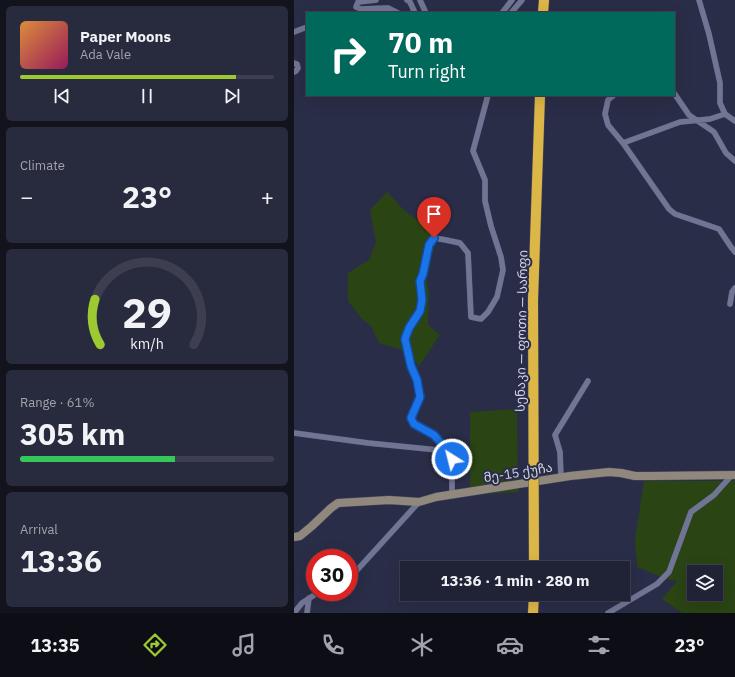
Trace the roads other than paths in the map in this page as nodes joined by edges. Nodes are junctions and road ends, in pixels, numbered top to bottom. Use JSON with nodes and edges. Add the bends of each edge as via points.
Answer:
{"nodes":[{"id":1,"x":376,"y":0,"type":"edge"},
{"id":2,"x":407,"y":0,"type":"edge"},
{"id":3,"x":420,"y":0,"type":"edge"},
{"id":4,"x":512,"y":0,"type":"edge"},
{"id":5,"x":522,"y":0,"type":"edge"},
{"id":6,"x":544,"y":0,"type":"edge"},
{"id":7,"x":699,"y":0,"type":"edge"},
{"id":8,"x":396,"y":12,"type":"edge"},
{"id":9,"x":415,"y":12,"type":"edge"},
{"id":10,"x":425,"y":12,"type":"edge"},
{"id":11,"x":503,"y":12,"type":"edge"},
{"id":12,"x":512,"y":12,"type":"edge"},
{"id":13,"x":543,"y":12,"type":"edge"},
{"id":14,"x":306,"y":26,"type":"edge"},
{"id":15,"x":294,"y":32,"type":"edge"},
{"id":16,"x":294,"y":63,"type":"edge"},
{"id":17,"x":294,"y":72,"type":"edge"},
{"id":18,"x":675,"y":94,"type":"edge"},
{"id":19,"x":488,"y":96,"type":"edge"},
{"id":20,"x":540,"y":96,"type":"edge"},
{"id":21,"x":613,"y":96,"type":"edge"},
{"id":22,"x":725,"y":114,"type":"junction"},
{"id":23,"x":697,"y":120,"type":"junction"},
{"id":24,"x":735,"y":121,"type":"edge"},
{"id":25,"x":624,"y":142,"type":"junction"},
{"id":26,"x":735,"y":160,"type":"edge"},
{"id":27,"x":735,"y":252,"type":"edge"},
{"id":28,"x":735,"y":288,"type":"edge"},
{"id":29,"x":730,"y":304,"type":"dead end"},
{"id":30,"x":588,"y":381,"type":"dead end"},
{"id":31,"x":294,"y":433,"type":"edge"},
{"id":32,"x":448,"y":451,"type":"junction"},
{"id":33,"x":734,"y":475,"type":"edge"},
{"id":34,"x":561,"y":478,"type":"junction"},
{"id":35,"x":452,"y":494,"type":"junction"},
{"id":36,"x":419,"y":502,"type":"junction"},
{"id":37,"x":294,"y":537,"type":"edge"},
{"id":38,"x":534,"y":561,"type":"edge"},
{"id":39,"x":358,"y":569,"type":"edge"},
{"id":40,"x":306,"y":600,"type":"edge"},
{"id":41,"x":308,"y":601,"type":"edge"},
{"id":42,"x":534,"y":601,"type":"edge"},
{"id":43,"x":294,"y":613,"type":"edge"},
{"id":44,"x":307,"y":613,"type":"edge"},
{"id":45,"x":533,"y":613,"type":"edge"},
{"id":46,"x":608,"y":613,"type":"edge"}],
"edges":[{"from":1,"to":8,"type":"street","via":[[358,2],[356,7],[388,8]]},
{"from":2,"to":9,"type":"street"},
{"from":3,"to":10,"type":"street"},
{"from":4,"to":11,"type":"street"},
{"from":5,"to":12,"type":"street"},
{"from":6,"to":13,"type":"highway"},
{"from":7,"to":22,"type":"street","via":[[720,83],[720,103]]},
{"from":14,"to":15,"type":"street"},
{"from":16,"to":17,"type":"street","via":[[298,68]]},
{"from":18,"to":23,"type":"street","via":[[689,114]]},
{"from":19,"to":32,"type":"street","via":[[473,151],[485,180],[485,201],[501,257],[503,270],[497,297],[488,312],[480,319],[471,317],[468,254],[460,244],[434,238],[429,245],[420,281],[420,311],[405,339],[420,397],[411,418],[414,424],[434,435]]},
{"from":20,"to":38,"type":"highway","name":"სენაკი — ფოთი — სარფი","bridge":true,"via":[[534,300]]},
{"from":21,"to":25,"type":"street","via":[[608,100],[605,114],[608,125]]},
{"from":22,"to":23,"type":"street"},
{"from":22,"to":24,"type":"street"},
{"from":23,"to":25,"type":"street","via":[[680,122]]},
{"from":23,"to":26,"type":"street","via":[[714,132],[726,153]]},
{"from":25,"to":27,"type":"street","via":[[669,209],[675,214],[719,229]]},
{"from":28,"to":29,"type":"street"},
{"from":30,"to":34,"type":"street","via":[[555,435],[560,452]]},
{"from":31,"to":32,"type":"street"},
{"from":32,"to":35,"type":"street","via":[[452,459]]},
{"from":33,"to":34,"type":"street","name":"მე-15 ქუჩა","via":[[635,476],[609,472]]},
{"from":33,"to":46,"type":"street","via":[[714,495],[691,512],[669,572],[657,584]]},
{"from":34,"to":35,"type":"street","name":"მე-15 ქუჩა"},
{"from":35,"to":36,"type":"street","name":"მე-15 ქუჩა"},
{"from":36,"to":37,"type":"street","name":"მე-15 ქუჩა","via":[[389,500],[338,503],[300,536]]},
{"from":36,"to":39,"type":"street"},
{"from":40,"to":43,"type":"street"},
{"from":41,"to":44,"type":"street"},
{"from":42,"to":45,"type":"highway"}]}
